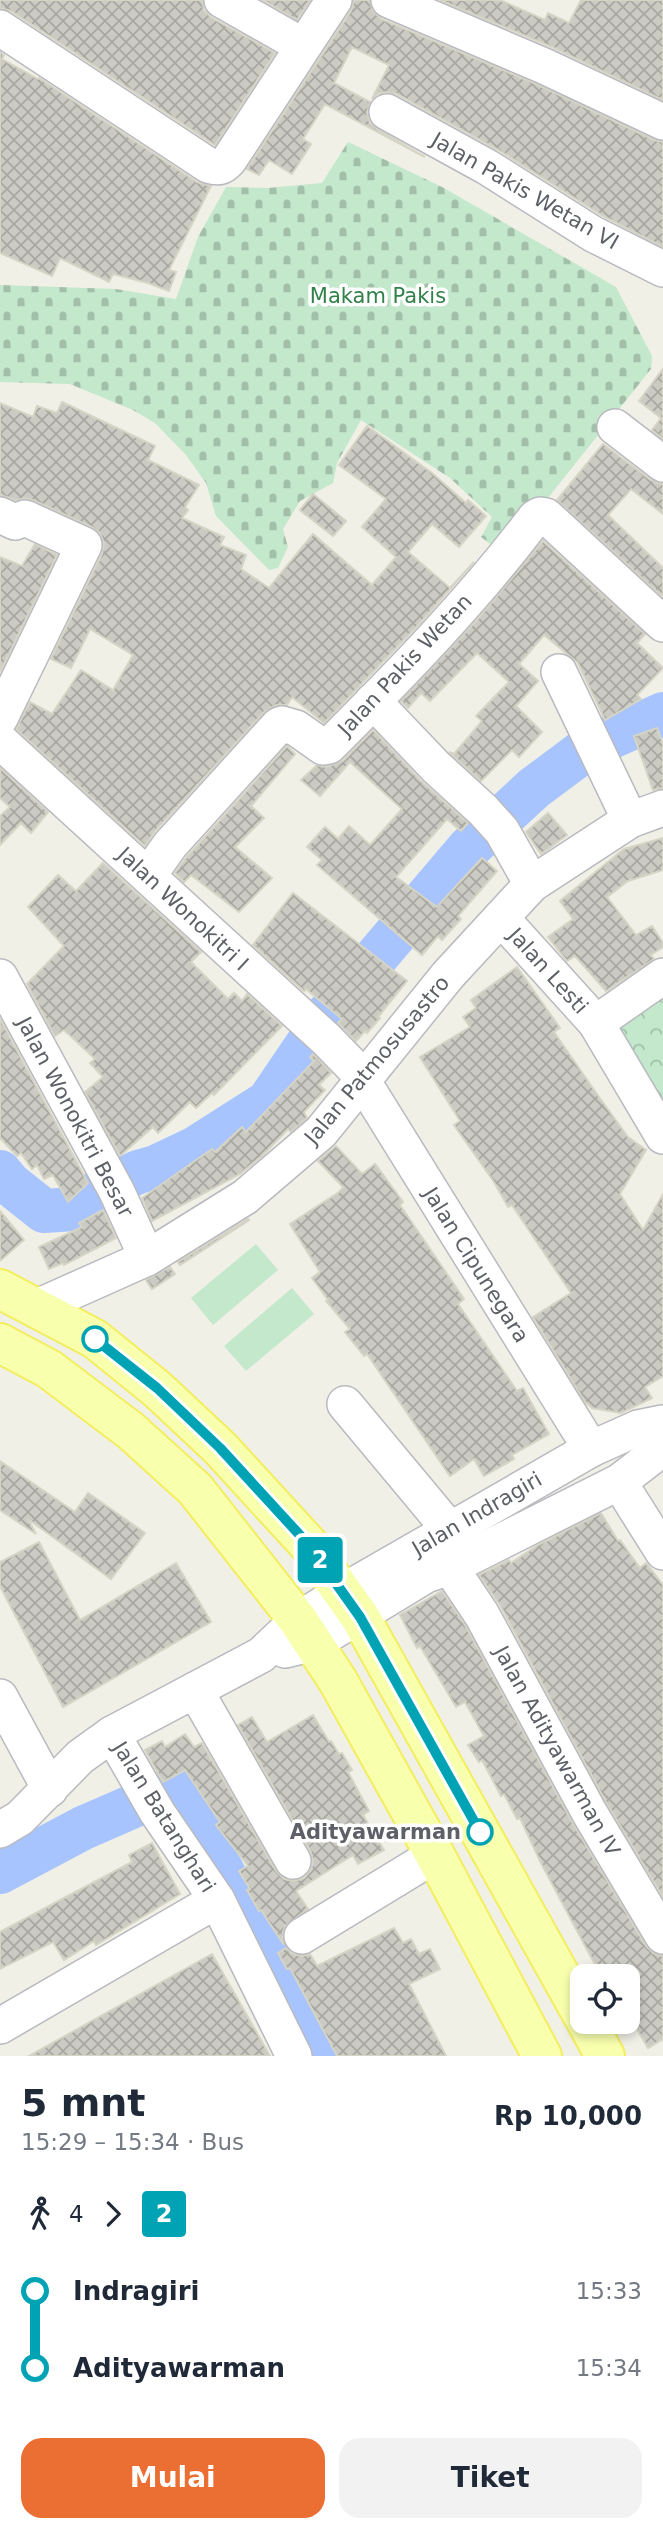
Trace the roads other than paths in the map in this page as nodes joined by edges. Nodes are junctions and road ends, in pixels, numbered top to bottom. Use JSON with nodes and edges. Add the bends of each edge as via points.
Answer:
{"nodes":[{"id":1,"x":222,"y":0,"type":"edge"},
{"id":2,"x":334,"y":0,"type":"edge"},
{"id":3,"x":389,"y":0,"type":"edge"},
{"id":4,"x":0,"y":28,"type":"edge"},
{"id":5,"x":303,"y":46,"type":"junction"},
{"id":6,"x":387,"y":112,"type":"dead end"},
{"id":7,"x":663,"y":122,"type":"edge"},
{"id":8,"x":663,"y":269,"type":"edge"},
{"id":9,"x":615,"y":427,"type":"dead end"},
{"id":10,"x":663,"y":464,"type":"edge"},
{"id":11,"x":0,"y":515,"type":"edge"},
{"id":12,"x":663,"y":624,"type":"edge"},
{"id":13,"x":559,"y":672,"type":"dead end"},
{"id":14,"x":373,"y":701,"type":"junction"},
{"id":15,"x":0,"y":718,"type":"edge"},
{"id":16,"x":0,"y":741,"type":"edge"},
{"id":17,"x":663,"y":808,"type":"edge"},
{"id":18,"x":630,"y":820,"type":"junction"},
{"id":19,"x":148,"y":876,"type":"junction"},
{"id":20,"x":532,"y":884,"type":"junction"},
{"id":21,"x":501,"y":918,"type":"junction"},
{"id":22,"x":663,"y":976,"type":"edge"},
{"id":23,"x":0,"y":977,"type":"edge"},
{"id":24,"x":596,"y":1023,"type":"junction"},
{"id":25,"x":363,"y":1079,"type":"junction"},
{"id":26,"x":663,"y":1136,"type":"edge"},
{"id":27,"x":147,"y":1258,"type":"junction"},
{"id":28,"x":0,"y":1289,"type":"edge"},
{"id":29,"x":35,"y":1308,"type":"junction"},
{"id":30,"x":0,"y":1343,"type":"edge"},
{"id":31,"x":345,"y":1404,"type":"dead end"},
{"id":32,"x":663,"y":1423,"type":"edge"},
{"id":33,"x":663,"y":1448,"type":"edge"},
{"id":34,"x":590,"y":1449,"type":"junction"},
{"id":35,"x":619,"y":1482,"type":"junction"},
{"id":36,"x":450,"y":1530,"type":"junction"},
{"id":37,"x":663,"y":1552,"type":"edge"},
{"id":38,"x":450,"y":1567,"type":"junction"},
{"id":39,"x":352,"y":1604,"type":"junction"},
{"id":40,"x":306,"y":1632,"type":"junction"},
{"id":41,"x":195,"y":1690,"type":"junction"},
{"id":42,"x":0,"y":1697,"type":"edge"},
{"id":43,"x":111,"y":1734,"type":"junction"},
{"id":44,"x":50,"y":1788,"type":"junction"},
{"id":45,"x":0,"y":1830,"type":"edge"},
{"id":46,"x":435,"y":1855,"type":"junction"},
{"id":47,"x":293,"y":1861,"type":"dead end"},
{"id":48,"x":217,"y":1900,"type":"junction"},
{"id":49,"x":302,"y":1936,"type":"dead end"},
{"id":50,"x":663,"y":1936,"type":"edge"},
{"id":51,"x":570,"y":1993,"type":"edge"},
{"id":52,"x":0,"y":2026,"type":"edge"},
{"id":53,"x":593,"y":2034,"type":"edge"},
{"id":54,"x":294,"y":2056,"type":"edge"},
{"id":55,"x":542,"y":2056,"type":"edge"},
{"id":56,"x":605,"y":2056,"type":"edge"}],
"edges":[{"from":1,"to":5,"type":"street"},
{"from":2,"to":5,"type":"street"},
{"from":3,"to":7,"type":"street"},
{"from":4,"to":5,"type":"street","via":[[217,167],[229,160]]},
{"from":6,"to":8,"type":"street","name":"Jalan Pakis Wetan VI"},
{"from":9,"to":10,"type":"street"},
{"from":11,"to":15,"type":"street","via":[[15,522],[25,518],[84,544]]},
{"from":12,"to":14,"type":"street","name":"Jalan Pakis Wetan","via":[[540,515]]},
{"from":13,"to":18,"type":"street"},
{"from":14,"to":19,"type":"street","name":"Jalan Pakis Wetan","via":[[327,747],[296,728],[279,725],[170,845]]},
{"from":14,"to":20,"type":"street","via":[[492,820]]},
{"from":16,"to":19,"type":"street","name":"Jalan Wonokitri I"},
{"from":17,"to":18,"type":"street","name":"Jalan Patmosusastro"},
{"from":18,"to":20,"type":"street","name":"Jalan Patmosusastro"},
{"from":19,"to":25,"type":"street","name":"Jalan Wonokitri I","via":[[326,1039]]},
{"from":20,"to":21,"type":"street","name":"Jalan Patmosusastro"},
{"from":21,"to":24,"type":"street","name":"Jalan Lesti"},
{"from":21,"to":25,"type":"street","name":"Jalan Patmosusastro"},
{"from":22,"to":24,"type":"street","name":"Jalan Lesti"},
{"from":23,"to":27,"type":"street","name":"Jalan Wonokitri Besar","via":[[110,1179]]},
{"from":24,"to":26,"type":"street","name":"Jalan Lesti"},
{"from":25,"to":27,"type":"street","name":"Jalan Patmosusastro","via":[[321,1132],[245,1197]]},
{"from":25,"to":34,"type":"street","name":"Jalan Cipunegara"},
{"from":27,"to":29,"type":"street","name":"Jalan Patmosusastro"},
{"from":28,"to":29,"type":"main road"},
{"from":29,"to":39,"type":"main road","via":[[95,1339],[157,1388],[220,1448],[308,1544]]},
{"from":30,"to":40,"type":"main road","via":[[48,1368],[131,1431],[195,1489]]},
{"from":31,"to":36,"type":"street"},
{"from":32,"to":34,"type":"street","name":"Jalan Indragiri","via":[[638,1428]]},
{"from":33,"to":35,"type":"street","name":"Jalan Indragiri"},
{"from":34,"to":36,"type":"street","name":"Jalan Indragiri"},
{"from":35,"to":37,"type":"street"},
{"from":35,"to":38,"type":"street","name":"Jalan Indragiri"},
{"from":36,"to":39,"type":"street","name":"Jalan Indragiri"},
{"from":38,"to":39,"type":"street","name":"Jalan Indragiri"},
{"from":38,"to":50,"type":"street","name":"Jalan Adityawarman IV","via":[[482,1615],[589,1812]]},
{"from":39,"to":40,"type":"street","name":"Jalan Indragiri"},
{"from":39,"to":51,"type":"main road"},
{"from":40,"to":41,"type":"street","name":"Jalan Indragiri"},
{"from":40,"to":46,"type":"main road"},
{"from":41,"to":43,"type":"street","name":"Jalan Indragiri"},
{"from":41,"to":47,"type":"street"},
{"from":42,"to":44,"type":"street"},
{"from":43,"to":44,"type":"street","name":"Jalan Indragiri"},
{"from":43,"to":48,"type":"street","name":"Jalan Batanghari"},
{"from":44,"to":45,"type":"street","name":"Jalan Indragiri","via":[[20,1818]]},
{"from":46,"to":49,"type":"street"},
{"from":46,"to":55,"type":"main road"},
{"from":48,"to":52,"type":"street"},
{"from":48,"to":54,"type":"street","name":"Jalan Batanghari"},
{"from":53,"to":56,"type":"main road"}]}
